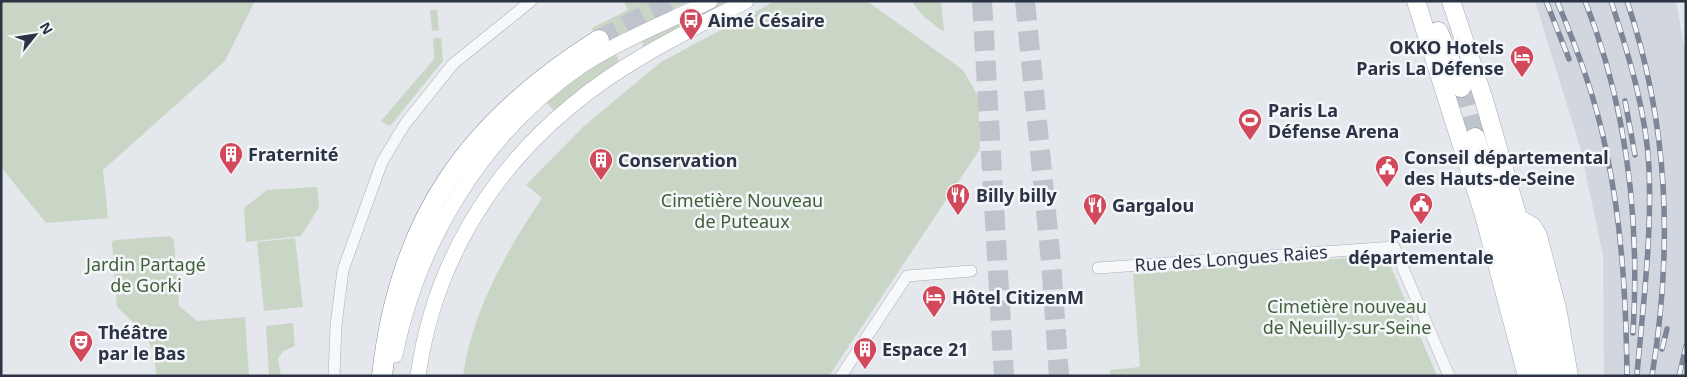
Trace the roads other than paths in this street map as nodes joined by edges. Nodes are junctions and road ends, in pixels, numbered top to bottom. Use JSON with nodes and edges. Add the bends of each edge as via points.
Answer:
{"nodes":[{"id":1,"x":531,"y":1,"type":"edge"},
{"id":2,"x":710,"y":1,"type":"edge"},
{"id":3,"x":746,"y":1,"type":"edge"},
{"id":4,"x":1416,"y":1,"type":"edge"},
{"id":5,"x":1450,"y":1,"type":"edge"},
{"id":6,"x":1438,"y":32,"type":"dead end"},
{"id":7,"x":642,"y":34,"type":"junction"},
{"id":8,"x":599,"y":40,"type":"tunnel mouth"},
{"id":9,"x":622,"y":69,"type":"junction"},
{"id":10,"x":1461,"y":88,"type":"tunnel mouth"},
{"id":11,"x":1475,"y":138,"type":"tunnel mouth"},
{"id":12,"x":1518,"y":218,"type":"junction"},
{"id":13,"x":1098,"y":268,"type":"dead end"},
{"id":14,"x":971,"y":270,"type":"dead end"},
{"id":15,"x":334,"y":376,"type":"edge"},
{"id":16,"x":382,"y":376,"type":"edge"},
{"id":17,"x":391,"y":376,"type":"edge"},
{"id":18,"x":418,"y":376,"type":"edge"},
{"id":19,"x":841,"y":376,"type":"edge"},
{"id":20,"x":1449,"y":376,"type":"edge"},
{"id":21,"x":1527,"y":376,"type":"edge"},
{"id":22,"x":1542,"y":376,"type":"edge"},
{"id":23,"x":1553,"y":376,"type":"edge"},
{"id":24,"x":1569,"y":376,"type":"edge"}],
"edges":[{"from":1,"to":15,"type":"street","via":[[453,64],[410,117],[382,162],[342,270]]},
{"from":2,"to":7,"type":"street"},
{"from":3,"to":9,"type":"street"},
{"from":4,"to":21,"type":"main road","via":[[1482,206]]},
{"from":5,"to":12,"type":"main road","via":[[1484,100]]},
{"from":6,"to":10,"type":"highway"},
{"from":7,"to":9,"type":"street"},
{"from":7,"to":17,"type":"street","via":[[580,67],[551,90],[503,135],[456,196],[415,280],[401,322]]},
{"from":8,"to":16,"type":"highway","via":[[552,72],[509,108],[470,150],[439,192],[415,239],[397,289]]},
{"from":9,"to":18,"type":"street","via":[[572,105],[537,136],[487,195],[460,241],[443,279],[425,338]]},
{"from":11,"to":22,"type":"highway"},
{"from":12,"to":23,"type":"main road","via":[[1543,312]]},
{"from":12,"to":24,"type":"main road","via":[[1532,226],[1538,236],[1557,308]]},
{"from":13,"to":20,"type":"street","name":"Rue des Longues Raies","via":[[1394,246]]},
{"from":14,"to":19,"type":"street","via":[[907,276]]}]}
